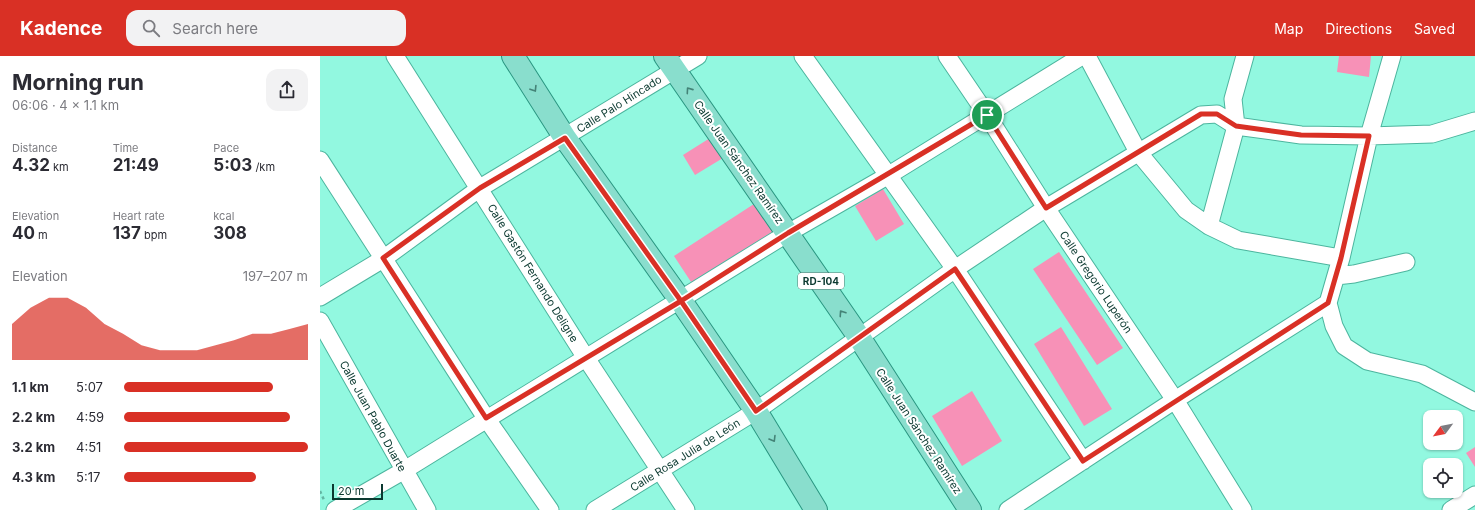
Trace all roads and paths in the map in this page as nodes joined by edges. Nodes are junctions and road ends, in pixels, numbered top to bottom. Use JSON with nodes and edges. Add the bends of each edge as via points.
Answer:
{"nodes":[{"id":1,"x":395,"y":56,"type":"edge"},
{"id":2,"x":513,"y":56,"type":"edge"},
{"id":3,"x":698,"y":56,"type":"edge"},
{"id":4,"x":803,"y":56,"type":"edge"},
{"id":5,"x":947,"y":56,"type":"edge"},
{"id":6,"x":1082,"y":56,"type":"edge"},
{"id":7,"x":1087,"y":56,"type":"edge"},
{"id":8,"x":1245,"y":56,"type":"edge"},
{"id":9,"x":1392,"y":56,"type":"edge"},
{"id":10,"x":670,"y":63,"type":"edge"},
{"id":11,"x":987,"y":115,"type":"junction"},
{"id":12,"x":1475,"y":121,"type":"edge"},
{"id":13,"x":1236,"y":126,"type":"junction"},
{"id":14,"x":1369,"y":136,"type":"junction"},
{"id":15,"x":565,"y":138,"type":"junction"},
{"id":16,"x":1138,"y":152,"type":"junction"},
{"id":17,"x":320,"y":160,"type":"edge"},
{"id":18,"x":888,"y":175,"type":"junction"},
{"id":19,"x":480,"y":188,"type":"junction"},
{"id":20,"x":1046,"y":208,"type":"junction"},
{"id":21,"x":1209,"y":226,"type":"junction"},
{"id":22,"x":788,"y":233,"type":"junction"},
{"id":23,"x":383,"y":258,"type":"junction"},
{"id":24,"x":1341,"y":258,"type":"junction"},
{"id":25,"x":1406,"y":262,"type":"dead end"},
{"id":26,"x":955,"y":269,"type":"junction"},
{"id":27,"x":1336,"y":276,"type":"junction"},
{"id":28,"x":320,"y":297,"type":"edge"},
{"id":29,"x":681,"y":301,"type":"junction"},
{"id":30,"x":1328,"y":303,"type":"junction"},
{"id":31,"x":320,"y":321,"type":"edge"},
{"id":32,"x":859,"y":338,"type":"junction"},
{"id":33,"x":586,"y":358,"type":"junction"},
{"id":34,"x":1175,"y":400,"type":"junction"},
{"id":35,"x":1475,"y":402,"type":"edge"},
{"id":36,"x":756,"y":411,"type":"junction"},
{"id":37,"x":486,"y":418,"type":"junction"},
{"id":38,"x":1083,"y":461,"type":"junction"},
{"id":39,"x":403,"y":470,"type":"junction"},
{"id":40,"x":661,"y":470,"type":"junction"},
{"id":41,"x":1475,"y":495,"type":"edge"},
{"id":42,"x":335,"y":510,"type":"edge"},
{"id":43,"x":427,"y":510,"type":"edge"},
{"id":44,"x":550,"y":510,"type":"edge"},
{"id":45,"x":595,"y":510,"type":"edge"},
{"id":46,"x":686,"y":510,"type":"edge"},
{"id":47,"x":816,"y":510,"type":"edge"},
{"id":48,"x":970,"y":510,"type":"edge"},
{"id":49,"x":1008,"y":510,"type":"edge"},
{"id":50,"x":1243,"y":510,"type":"edge"},
{"id":51,"x":1451,"y":510,"type":"edge"}],
"edges":[{"from":1,"to":19,"type":"street","name":"Calle Gastón Fernando Deligne"},
{"from":2,"to":15,"type":"main road","one_way":true},
{"from":3,"to":10,"type":"street","name":"Calle Palo Hincado"},
{"from":4,"to":18,"type":"street"},
{"from":5,"to":11,"type":"street","name":"Calle Gregorio Luperón"},
{"from":6,"to":11,"type":"street"},
{"from":7,"to":16,"type":"street"},
{"from":8,"to":13,"type":"street","via":[[1233,99]]},
{"from":9,"to":14,"type":"street"},
{"from":10,"to":15,"type":"street","name":"Calle Palo Hincado"},
{"from":22,"to":10,"type":"main road","name":"Calle Juan Sánchez Ramírez","number":"RD-104","one_way":true},
{"from":11,"to":18,"type":"street"},
{"from":11,"to":20,"type":"street","name":"Calle Gregorio Luperón"},
{"from":12,"to":14,"type":"street","name":"Calle Rosa Julia de León","via":[[1432,134]]},
{"from":13,"to":14,"type":"street","name":"Calle Rosa Julia de León","via":[[1301,135]]},
{"from":13,"to":16,"type":"street","name":"Calle Rosa Julia de León","via":[[1217,114],[1201,114]]},
{"from":13,"to":21,"type":"street"},
{"from":14,"to":24,"type":"street"},
{"from":15,"to":19,"type":"street","name":"Calle Palo Hincado"},
{"from":15,"to":29,"type":"main road"},
{"from":16,"to":20,"type":"street","name":"Calle Rosa Julia de León"},
{"from":16,"to":21,"type":"street","via":[[1186,210]]},
{"from":17,"to":23,"type":"street"},
{"from":18,"to":22,"type":"street"},
{"from":18,"to":26,"type":"street"},
{"from":19,"to":23,"type":"street","name":"Calle Palo Hincado"},
{"from":19,"to":33,"type":"street","name":"Calle Gastón Fernando Deligne"},
{"from":20,"to":26,"type":"street","name":"Calle Rosa Julia de León"},
{"from":20,"to":34,"type":"street","name":"Calle Gregorio Luperón"},
{"from":21,"to":24,"type":"street","via":[[1238,240]]},
{"from":22,"to":29,"type":"street"},
{"from":32,"to":22,"type":"main road","name":"Calle Juan Sánchez Ramírez","number":"RD-104","one_way":true},
{"from":23,"to":28,"type":"street","name":"Calle Palo Hincado"},
{"from":23,"to":37,"type":"street"},
{"from":24,"to":27,"type":"street"},
{"from":25,"to":27,"type":"street"},
{"from":26,"to":32,"type":"street","name":"Calle Rosa Julia de León"},
{"from":26,"to":38,"type":"street"},
{"from":27,"to":30,"type":"street"},
{"from":29,"to":33,"type":"street"},
{"from":29,"to":36,"type":"main road"},
{"from":30,"to":34,"type":"street"},
{"from":30,"to":35,"type":"street","via":[[1334,326],[1344,346],[1367,361],[1422,374]]},
{"from":31,"to":39,"type":"street","name":"Calle Juan Pablo Duarte"},
{"from":32,"to":36,"type":"street","name":"Calle Rosa Julia de León"},
{"from":32,"to":48,"type":"main road","name":"Calle Juan Sánchez Ramírez","number":"RD-104"},
{"from":33,"to":37,"type":"street"},
{"from":33,"to":40,"type":"street","name":"Calle Gastón Fernando Deligne"},
{"from":34,"to":38,"type":"street"},
{"from":34,"to":50,"type":"street","name":"Calle Gregorio Luperón"},
{"from":36,"to":40,"type":"street","name":"Calle Rosa Julia de León"},
{"from":36,"to":47,"type":"main road","one_way":true},
{"from":37,"to":39,"type":"street"},
{"from":37,"to":44,"type":"street"},
{"from":38,"to":49,"type":"street"},
{"from":39,"to":42,"type":"street"},
{"from":39,"to":43,"type":"street","name":"Calle Juan Pablo Duarte"},
{"from":40,"to":45,"type":"street","name":"Calle Rosa Julia de León"},
{"from":40,"to":46,"type":"street","name":"Calle Gastón Fernando Deligne"},
{"from":41,"to":51,"type":"street"}]}
